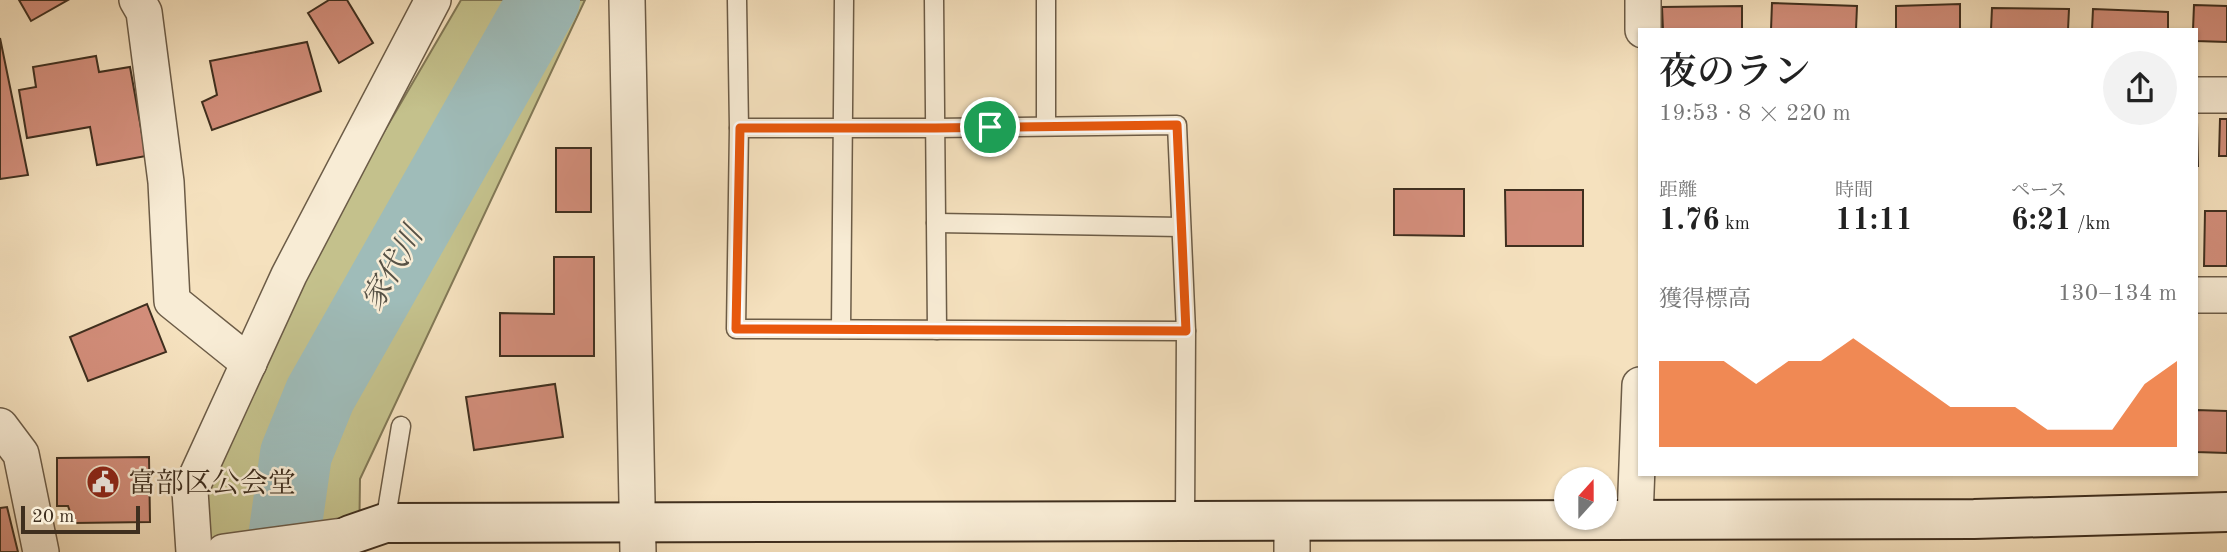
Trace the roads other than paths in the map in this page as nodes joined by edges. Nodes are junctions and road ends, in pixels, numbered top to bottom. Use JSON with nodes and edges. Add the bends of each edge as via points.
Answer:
{"nodes":[{"id":1,"x":137,"y":0,"type":"edge"},
{"id":2,"x":433,"y":0,"type":"edge"},
{"id":3,"x":626,"y":0,"type":"edge"},
{"id":4,"x":737,"y":0,"type":"edge"},
{"id":5,"x":844,"y":0,"type":"edge"},
{"id":6,"x":934,"y":0,"type":"edge"},
{"id":7,"x":1046,"y":0,"type":"edge"},
{"id":8,"x":1643,"y":0,"type":"edge"},
{"id":9,"x":1643,"y":28,"type":"edge"},
{"id":10,"x":2198,"y":94,"type":"edge"},
{"id":11,"x":2227,"y":95,"type":"edge"},
{"id":12,"x":1046,"y":126,"type":"junction"},
{"id":13,"x":740,"y":128,"type":"junction"},
{"id":14,"x":844,"y":128,"type":"junction"},
{"id":15,"x":935,"y":128,"type":"junction"},
{"id":16,"x":936,"y":223,"type":"junction"},
{"id":17,"x":1181,"y":227,"type":"junction"},
{"id":18,"x":2198,"y":295,"type":"edge"},
{"id":19,"x":2227,"y":295,"type":"edge"},
{"id":20,"x":841,"y":329,"type":"junction"},
{"id":21,"x":937,"y":330,"type":"junction"},
{"id":22,"x":1186,"y":331,"type":"junction"},
{"id":23,"x":249,"y":363,"type":"junction"},
{"id":24,"x":0,"y":426,"type":"edge"},
{"id":25,"x":401,"y":426,"type":"dead end"},
{"id":26,"x":1638,"y":439,"type":"edge"},
{"id":27,"x":2227,"y":512,"type":"edge"},
{"id":28,"x":1185,"y":520,"type":"junction"},
{"id":29,"x":1635,"y":520,"type":"junction"},
{"id":30,"x":385,"y":523,"type":"junction"},
{"id":31,"x":350,"y":535,"type":"joint"},
{"id":32,"x":1292,"y":536,"type":"edge"},
{"id":33,"x":638,"y":537,"type":"edge"},
{"id":34,"x":41,"y":552,"type":"edge"},
{"id":35,"x":194,"y":552,"type":"edge"},
{"id":36,"x":224,"y":552,"type":"edge"}],
"edges":[{"from":1,"to":23,"type":"street","via":[[144,12],[166,182],[172,301]]},
{"from":2,"to":23,"type":"street","via":[[289,275]]},
{"from":3,"to":33,"type":"street"},
{"from":4,"to":13,"type":"lane"},
{"from":5,"to":14,"type":"lane"},
{"from":6,"to":15,"type":"lane"},
{"from":7,"to":12,"type":"lane"},
{"from":8,"to":9,"type":"street"},
{"from":10,"to":11,"type":"street"},
{"from":12,"to":15,"type":"lane"},
{"from":12,"to":17,"type":"lane","via":[[1177,125]]},
{"from":13,"to":14,"type":"lane"},
{"from":13,"to":20,"type":"lane","via":[[736,329]]},
{"from":14,"to":15,"type":"lane"},
{"from":14,"to":20,"type":"lane"},
{"from":15,"to":16,"type":"lane"},
{"from":16,"to":17,"type":"lane"},
{"from":16,"to":21,"type":"lane"},
{"from":17,"to":22,"type":"lane"},
{"from":18,"to":19,"type":"street"},
{"from":20,"to":21,"type":"lane"},
{"from":21,"to":22,"type":"lane"},
{"from":22,"to":28,"type":"lane"},
{"from":23,"to":35,"type":"street","via":[[190,491]]},
{"from":24,"to":34,"type":"street","via":[[21,454]]},
{"from":25,"to":30,"type":"lane"},
{"from":26,"to":29,"type":"street"},
{"from":27,"to":29,"type":"street","via":[[1974,519]]},
{"from":28,"to":32,"type":"street"},
{"from":28,"to":33,"type":"street"},
{"from":29,"to":32,"type":"street"},
{"from":30,"to":31,"type":"street"},
{"from":30,"to":33,"type":"street"},
{"from":31,"to":36,"type":"street"}]}
